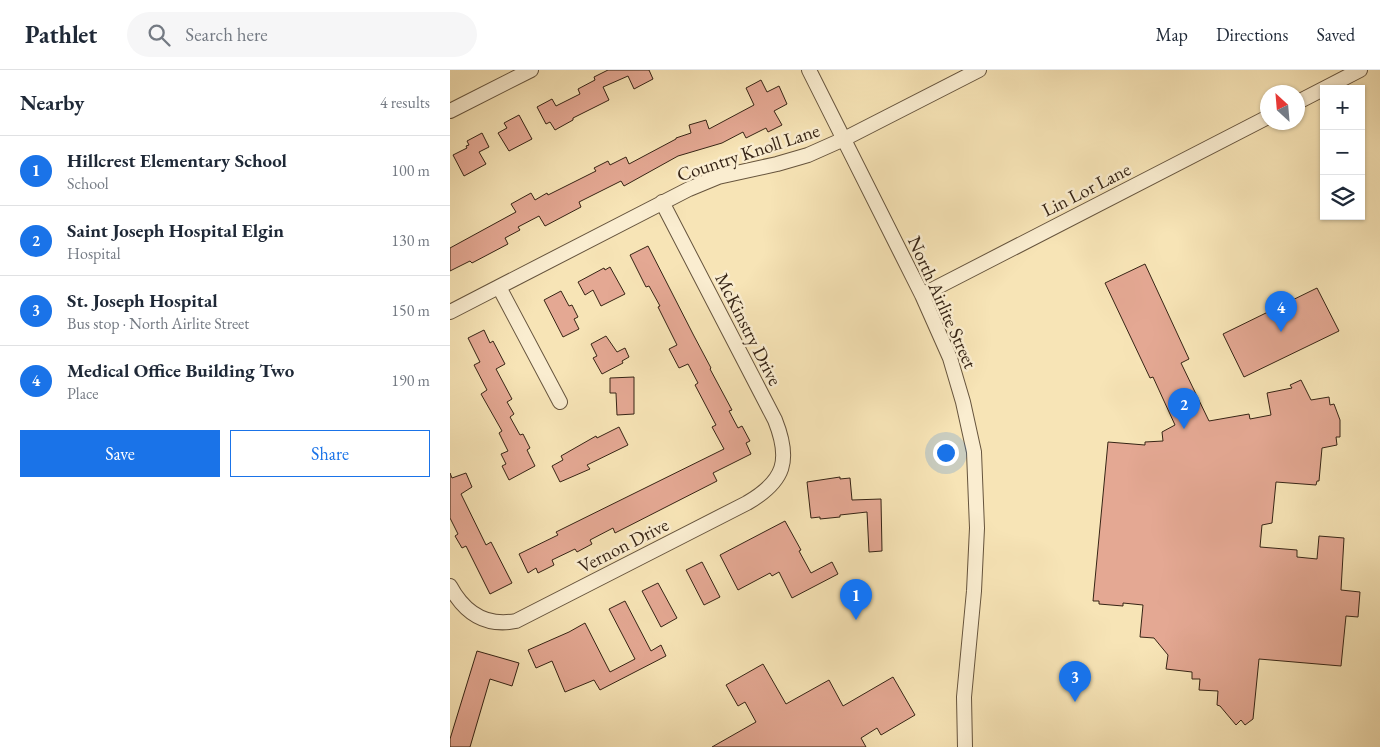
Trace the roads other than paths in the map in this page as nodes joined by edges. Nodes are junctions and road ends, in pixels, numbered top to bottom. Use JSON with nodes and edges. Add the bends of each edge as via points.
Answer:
{"nodes":[{"id":1,"x":531,"y":70,"type":"edge"},
{"id":2,"x":809,"y":70,"type":"edge"},
{"id":3,"x":979,"y":70,"type":"edge"},
{"id":4,"x":1360,"y":70,"type":"edge"},
{"id":5,"x":1305,"y":98,"type":"edge"},
{"id":6,"x":450,"y":111,"type":"edge"},
{"id":7,"x":1260,"y":121,"type":"edge"},
{"id":8,"x":844,"y":139,"type":"junction"},
{"id":9,"x":662,"y":202,"type":"junction"},
{"id":10,"x":499,"y":288,"type":"junction"},
{"id":11,"x":922,"y":294,"type":"junction"},
{"id":12,"x":450,"y":312,"type":"edge"},
{"id":13,"x":560,"y":402,"type":"dead end"},
{"id":14,"x":777,"y":477,"type":"joint"},
{"id":15,"x":450,"y":586,"type":"edge"},
{"id":16,"x":965,"y":747,"type":"edge"}],
"edges":[{"from":1,"to":6,"type":"street"},
{"from":2,"to":8,"type":"street","name":"North Airlite Street"},
{"from":3,"to":8,"type":"street","name":"Country Knoll Lane"},
{"from":4,"to":5,"type":"street"},
{"from":7,"to":11,"type":"street","name":"Lin Lor Lane"},
{"from":8,"to":9,"type":"street","name":"Country Knoll Lane","via":[[808,155],[718,177]]},
{"from":8,"to":11,"type":"street","name":"North Airlite Street"},
{"from":9,"to":10,"type":"street","name":"Country Knoll Lane"},
{"from":9,"to":14,"type":"street","name":"McKinstry Drive","via":[[781,434],[784,459]]},
{"from":10,"to":12,"type":"street","name":"Country Knoll Lane"},
{"from":10,"to":13,"type":"street"},
{"from":11,"to":16,"type":"street","name":"North Airlite Street","via":[[950,358],[974,452],[977,528],[964,697]]},
{"from":14,"to":15,"type":"street","name":"Vernon Drive","via":[[765,491],[746,503],[516,621],[491,621],[465,609]]}]}
